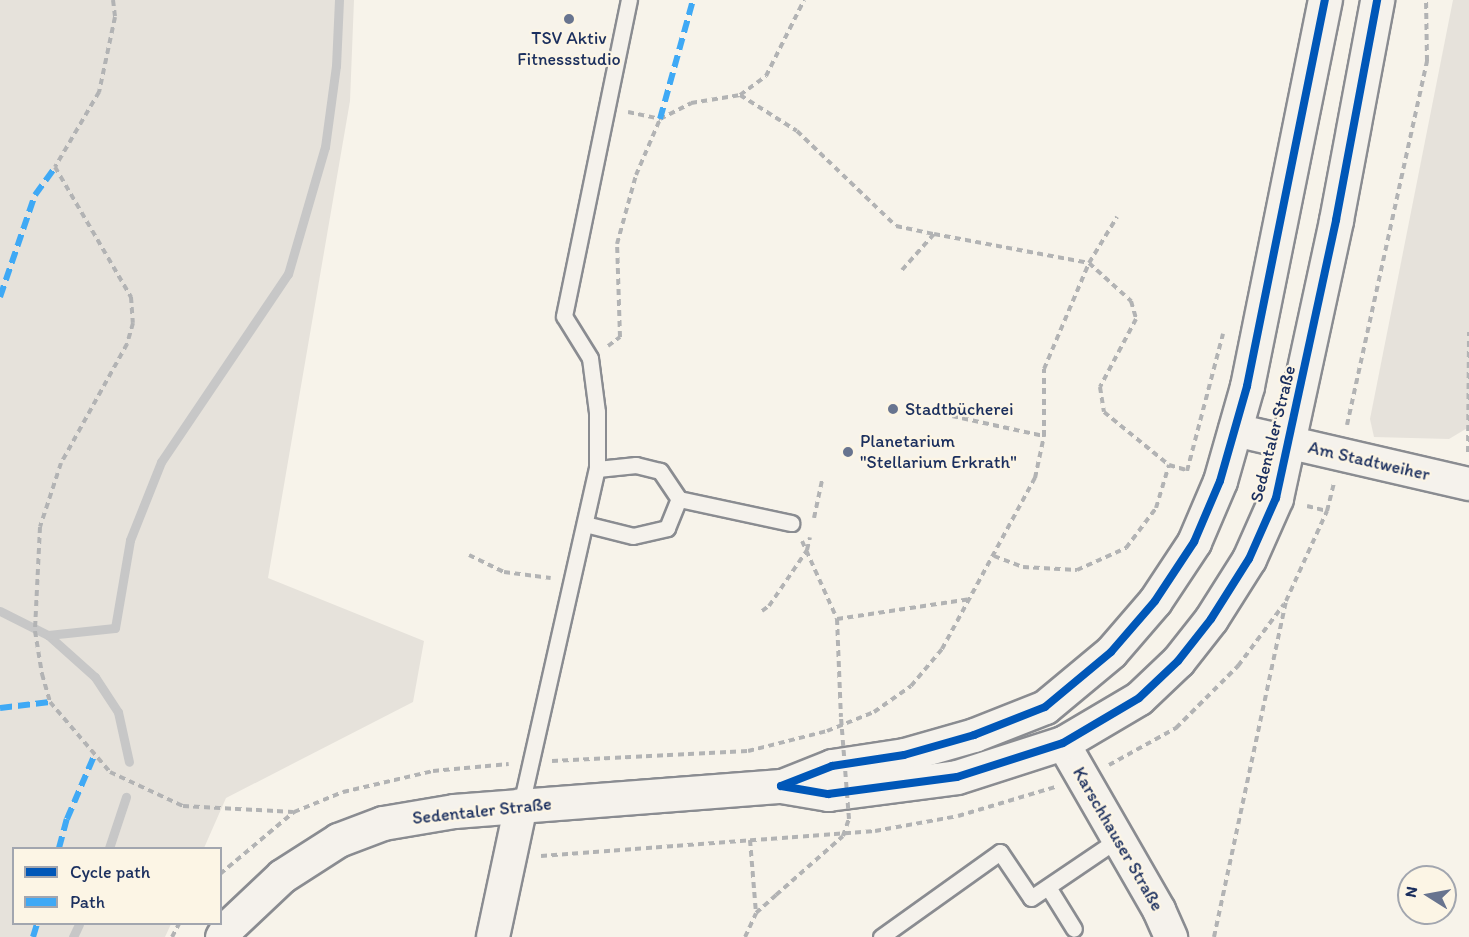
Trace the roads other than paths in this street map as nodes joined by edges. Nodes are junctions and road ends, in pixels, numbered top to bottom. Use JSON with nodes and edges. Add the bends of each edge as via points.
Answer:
{"nodes":[{"id":1,"x":629,"y":0,"type":"edge"},
{"id":2,"x":1325,"y":0,"type":"edge"},
{"id":3,"x":1377,"y":0,"type":"edge"},
{"id":4,"x":1235,"y":430,"type":"junction"},
{"id":5,"x":1290,"y":443,"type":"junction"},
{"id":6,"x":597,"y":469,"type":"junction"},
{"id":7,"x":1469,"y":470,"type":"edge"},
{"id":8,"x":680,"y":499,"type":"junction"},
{"id":9,"x":791,"y":523,"type":"road end"},
{"id":10,"x":585,"y":524,"type":"junction"},
{"id":11,"x":1045,"y":707,"type":"junction"},
{"id":12,"x":1063,"y":743,"type":"junction"},
{"id":13,"x":781,"y":786,"type":"junction"},
{"id":14,"x":520,"y":805,"type":"junction"},
{"id":15,"x":1118,"y":838,"type":"junction"},
{"id":16,"x":1048,"y":886,"type":"junction"},
{"id":17,"x":1074,"y":929,"type":"dead end"},
{"id":18,"x":222,"y":937,"type":"edge"},
{"id":19,"x":493,"y":937,"type":"edge"},
{"id":20,"x":880,"y":937,"type":"edge"},
{"id":21,"x":1171,"y":937,"type":"edge"}],
"edges":[{"from":1,"to":6,"type":"lane","via":[[564,316],[590,358],[597,412]]},
{"from":2,"to":4,"type":"street","name":"Sedentaler Straße"},
{"from":3,"to":5,"type":"street","name":"Sedentaler Straße"},
{"from":4,"to":5,"type":"street","name":"Am Stadtweiher"},
{"from":4,"to":11,"type":"street","name":"Sedentaler Straße","via":[[1220,481],[1194,542],[1155,601],[1111,652]]},
{"from":5,"to":7,"type":"street","name":"Am Stadtweiher"},
{"from":5,"to":12,"type":"street","name":"Sedentaler Straße","via":[[1276,498],[1249,559],[1210,619],[1178,661],[1139,698]]},
{"from":6,"to":8,"type":"lane","via":[[636,465],[660,471]]},
{"from":6,"to":10,"type":"lane"},
{"from":8,"to":9,"type":"lane"},
{"from":8,"to":10,"type":"lane","via":[[667,528],[633,536]]},
{"from":10,"to":14,"type":"lane"},
{"from":11,"to":12,"type":"street"},
{"from":11,"to":13,"type":"street","name":"Sedentaler Straße","via":[[974,735],[904,755],[832,766]]},
{"from":12,"to":13,"type":"street","name":"Sedentaler Straße","via":[[957,777],[828,794]]},
{"from":12,"to":15,"type":"street","name":"Karschhauser Straße"},
{"from":13,"to":14,"type":"street","name":"Sedentaler Straße"},
{"from":14,"to":18,"type":"street","name":"Sedentaler Straße","via":[[383,823],[338,840],[282,876]]},
{"from":14,"to":19,"type":"street"},
{"from":15,"to":16,"type":"lane"},
{"from":15,"to":21,"type":"street","name":"Karschhauser Straße"},
{"from":16,"to":17,"type":"lane"},
{"from":16,"to":20,"type":"lane","via":[[1031,898],[1000,852]]}]}
